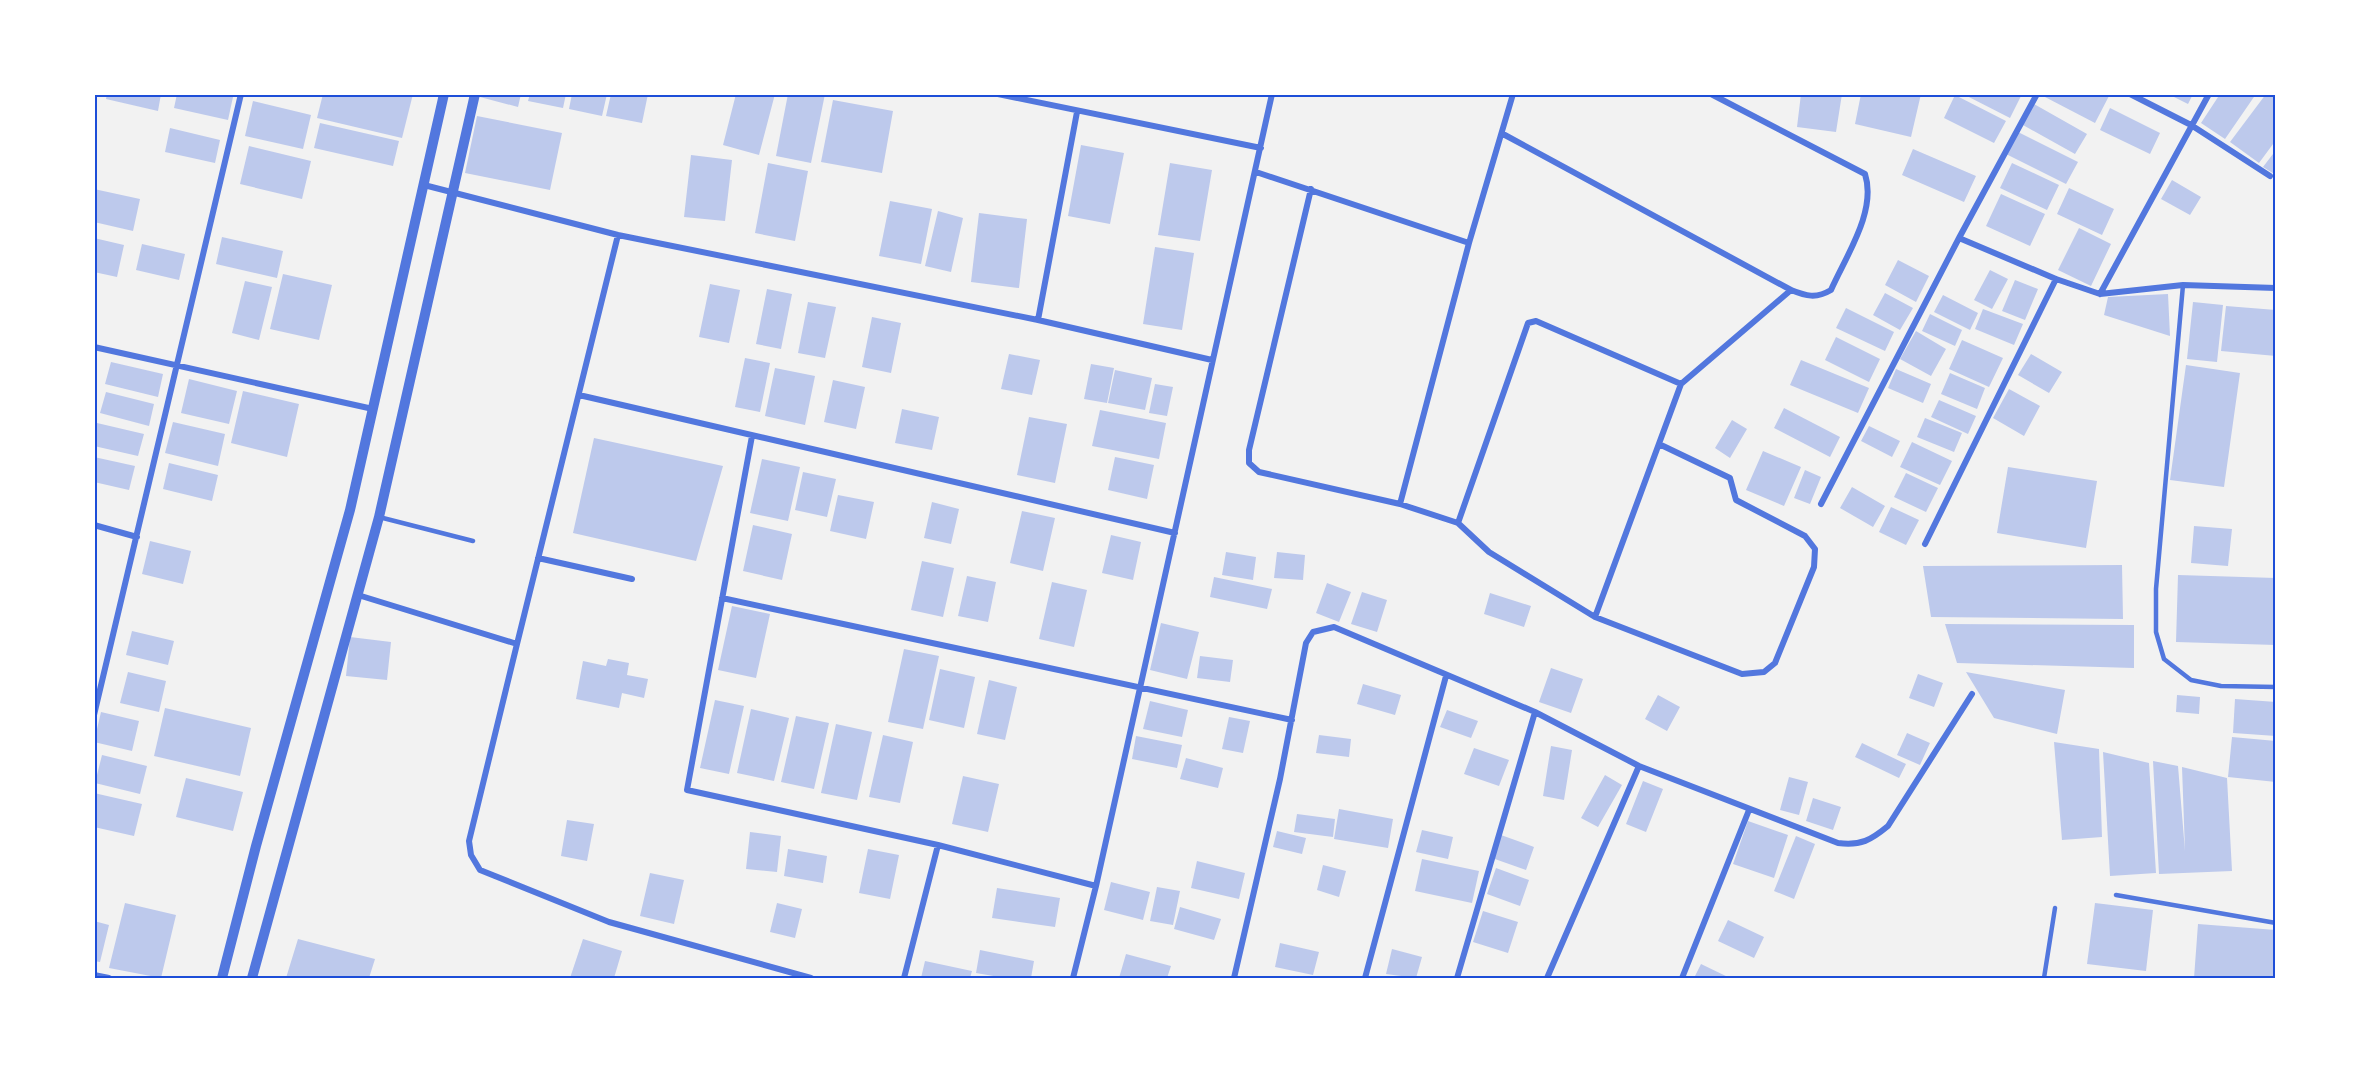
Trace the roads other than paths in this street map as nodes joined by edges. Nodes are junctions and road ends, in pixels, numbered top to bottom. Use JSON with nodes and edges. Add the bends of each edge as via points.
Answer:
{"nodes":[{"id":1,"x":241,"y":94,"type":"edge"},
{"id":2,"x":444,"y":94,"type":"edge"},
{"id":3,"x":475,"y":94,"type":"edge"},
{"id":4,"x":998,"y":94,"type":"edge"},
{"id":5,"x":1272,"y":94,"type":"edge"},
{"id":6,"x":1513,"y":94,"type":"edge"},
{"id":7,"x":1711,"y":94,"type":"edge"},
{"id":8,"x":2037,"y":94,"type":"edge"},
{"id":9,"x":2130,"y":94,"type":"edge"},
{"id":10,"x":2209,"y":94,"type":"edge"},
{"id":11,"x":1077,"y":112,"type":"junction"},
{"id":12,"x":2191,"y":125,"type":"junction"},
{"id":13,"x":1503,"y":134,"type":"junction"},
{"id":14,"x":1261,"y":148,"type":"junction"},
{"id":15,"x":1256,"y":172,"type":"junction"},
{"id":16,"x":2270,"y":176,"type":"dead end"},
{"id":17,"x":424,"y":186,"type":"junction"},
{"id":18,"x":1311,"y":189,"type":"junction"},
{"id":19,"x":453,"y":193,"type":"junction"},
{"id":20,"x":618,"y":235,"type":"junction"},
{"id":21,"x":1959,"y":238,"type":"junction"},
{"id":22,"x":1469,"y":243,"type":"junction"},
{"id":23,"x":2056,"y":279,"type":"junction"},
{"id":24,"x":2183,"y":285,"type":"junction"},
{"id":25,"x":2276,"y":288,"type":"edge"},
{"id":26,"x":1791,"y":291,"type":"junction"},
{"id":27,"x":2100,"y":294,"type":"junction"},
{"id":28,"x":1038,"y":320,"type":"junction"},
{"id":29,"x":94,"y":347,"type":"edge"},
{"id":30,"x":1212,"y":360,"type":"junction"},
{"id":31,"x":178,"y":366,"type":"junction"},
{"id":32,"x":1681,"y":384,"type":"junction"},
{"id":33,"x":579,"y":395,"type":"junction"},
{"id":34,"x":374,"y":409,"type":"junction"},
{"id":35,"x":752,"y":436,"type":"junction"},
{"id":36,"x":1659,"y":444,"type":"junction"},
{"id":37,"x":1400,"y":504,"type":"junction"},
{"id":38,"x":1821,"y":504,"type":"dead end"},
{"id":39,"x":379,"y":518,"type":"junction"},
{"id":40,"x":1458,"y":523,"type":"junction"},
{"id":41,"x":94,"y":525,"type":"edge"},
{"id":42,"x":1175,"y":533,"type":"junction"},
{"id":43,"x":137,"y":537,"type":"junction"},
{"id":44,"x":473,"y":541,"type":"dead end"},
{"id":45,"x":1925,"y":544,"type":"dead end"},
{"id":46,"x":538,"y":558,"type":"junction"},
{"id":47,"x":632,"y":579,"type":"dead end"},
{"id":48,"x":358,"y":595,"type":"junction"},
{"id":49,"x":722,"y":598,"type":"junction"},
{"id":50,"x":1595,"y":617,"type":"junction"},
{"id":51,"x":517,"y":644,"type":"junction"},
{"id":52,"x":1446,"y":676,"type":"junction"},
{"id":53,"x":2276,"y":687,"type":"edge"},
{"id":54,"x":1141,"y":688,"type":"junction"},
{"id":55,"x":97,"y":691,"type":"edge"},
{"id":56,"x":1972,"y":694,"type":"dead end"},
{"id":57,"x":1535,"y":712,"type":"junction"},
{"id":58,"x":94,"y":715,"type":"edge"},
{"id":59,"x":1292,"y":720,"type":"junction"},
{"id":60,"x":1639,"y":766,"type":"junction"},
{"id":61,"x":1749,"y":810,"type":"junction"},
{"id":62,"x":938,"y":845,"type":"junction"},
{"id":63,"x":1096,"y":886,"type":"junction"},
{"id":64,"x":2116,"y":895,"type":"dead end"},
{"id":65,"x":2055,"y":908,"type":"dead end"},
{"id":66,"x":2276,"y":923,"type":"edge"},
{"id":67,"x":94,"y":975,"type":"edge"},
{"id":68,"x":110,"y":978,"type":"edge"},
{"id":69,"x":222,"y":978,"type":"edge"},
{"id":70,"x":252,"y":978,"type":"edge"},
{"id":71,"x":811,"y":978,"type":"edge"},
{"id":72,"x":904,"y":978,"type":"edge"},
{"id":73,"x":1073,"y":978,"type":"edge"},
{"id":74,"x":1234,"y":978,"type":"edge"},
{"id":75,"x":1365,"y":978,"type":"edge"},
{"id":76,"x":1457,"y":978,"type":"edge"},
{"id":77,"x":1547,"y":978,"type":"edge"},
{"id":78,"x":1682,"y":978,"type":"edge"},
{"id":79,"x":2044,"y":978,"type":"edge"}],
"edges":[{"from":1,"to":31,"type":"street"},
{"from":2,"to":17,"type":"street"},
{"from":3,"to":19,"type":"street"},
{"from":4,"to":11,"type":"street"},
{"from":5,"to":14,"type":"street"},
{"from":6,"to":13,"type":"street"},
{"from":7,"to":26,"type":"street","via":[[1865,174],[1870,189],[1863,217],[1831,290],[1822,296],[1808,297]]},
{"from":8,"to":21,"type":"street"},
{"from":9,"to":12,"type":"street"},
{"from":10,"to":12,"type":"street"},
{"from":11,"to":14,"type":"street"},
{"from":11,"to":28,"type":"street"},
{"from":12,"to":16,"type":"street"},
{"from":12,"to":27,"type":"street"},
{"from":13,"to":22,"type":"street"},
{"from":13,"to":26,"type":"street"},
{"from":14,"to":15,"type":"street"},
{"from":15,"to":18,"type":"street"},
{"from":15,"to":30,"type":"street"},
{"from":17,"to":19,"type":"street"},
{"from":17,"to":34,"type":"street"},
{"from":18,"to":22,"type":"street"},
{"from":18,"to":37,"type":"street","via":[[1249,463],[1259,472]]},
{"from":19,"to":20,"type":"street"},
{"from":19,"to":39,"type":"street"},
{"from":20,"to":28,"type":"street"},
{"from":20,"to":33,"type":"street"},
{"from":21,"to":23,"type":"street"},
{"from":21,"to":38,"type":"street"},
{"from":22,"to":37,"type":"street"},
{"from":23,"to":27,"type":"street"},
{"from":23,"to":45,"type":"street"},
{"from":24,"to":25,"type":"street"},
{"from":24,"to":27,"type":"street"},
{"from":24,"to":53,"type":"lane","via":[[2156,589],[2156,632],[2164,660],[2191,680],[2221,686]]},
{"from":26,"to":32,"type":"street"},
{"from":28,"to":30,"type":"street"},
{"from":29,"to":31,"type":"street"},
{"from":30,"to":42,"type":"street"},
{"from":31,"to":34,"type":"street"},
{"from":31,"to":43,"type":"street"},
{"from":32,"to":36,"type":"street"},
{"from":32,"to":40,"type":"street","via":[[1536,321],[1528,323]]},
{"from":33,"to":35,"type":"street"},
{"from":33,"to":46,"type":"street"},
{"from":34,"to":69,"type":"street"},
{"from":35,"to":42,"type":"street"},
{"from":35,"to":49,"type":"street"},
{"from":36,"to":50,"type":"street"},
{"from":36,"to":50,"type":"street","via":[[1730,478],[1736,500],[1805,536],[1815,549],[1814,567],[1775,663],[1764,672],[1742,674]]},
{"from":37,"to":40,"type":"street"},
{"from":39,"to":44,"type":"lane"},
{"from":39,"to":48,"type":"street"},
{"from":40,"to":50,"type":"street","via":[[1489,552]]},
{"from":41,"to":43,"type":"street"},
{"from":42,"to":54,"type":"street"},
{"from":43,"to":55,"type":"street"},
{"from":46,"to":47,"type":"street"},
{"from":46,"to":51,"type":"street"},
{"from":48,"to":51,"type":"street"},
{"from":48,"to":70,"type":"street"},
{"from":49,"to":54,"type":"street"},
{"from":49,"to":62,"type":"street","via":[[687,790]]},
{"from":51,"to":71,"type":"street","via":[[469,841],[471,855],[480,870],[609,922]]},
{"from":52,"to":57,"type":"street"},
{"from":52,"to":59,"type":"street","via":[[1334,627],[1313,632],[1306,642]]},
{"from":52,"to":75,"type":"street"},
{"from":54,"to":59,"type":"street"},
{"from":54,"to":63,"type":"street"},
{"from":55,"to":58,"type":"street"},
{"from":56,"to":61,"type":"street","via":[[1888,826],[1870,841],[1856,846],[1838,843]]},
{"from":57,"to":60,"type":"street"},
{"from":57,"to":76,"type":"street"},
{"from":59,"to":74,"type":"street"},
{"from":60,"to":61,"type":"street"},
{"from":60,"to":77,"type":"street"},
{"from":61,"to":78,"type":"street"},
{"from":62,"to":63,"type":"street"},
{"from":62,"to":72,"type":"street"},
{"from":63,"to":73,"type":"street"},
{"from":64,"to":66,"type":"lane"},
{"from":65,"to":79,"type":"lane"},
{"from":67,"to":68,"type":"street"}]}
